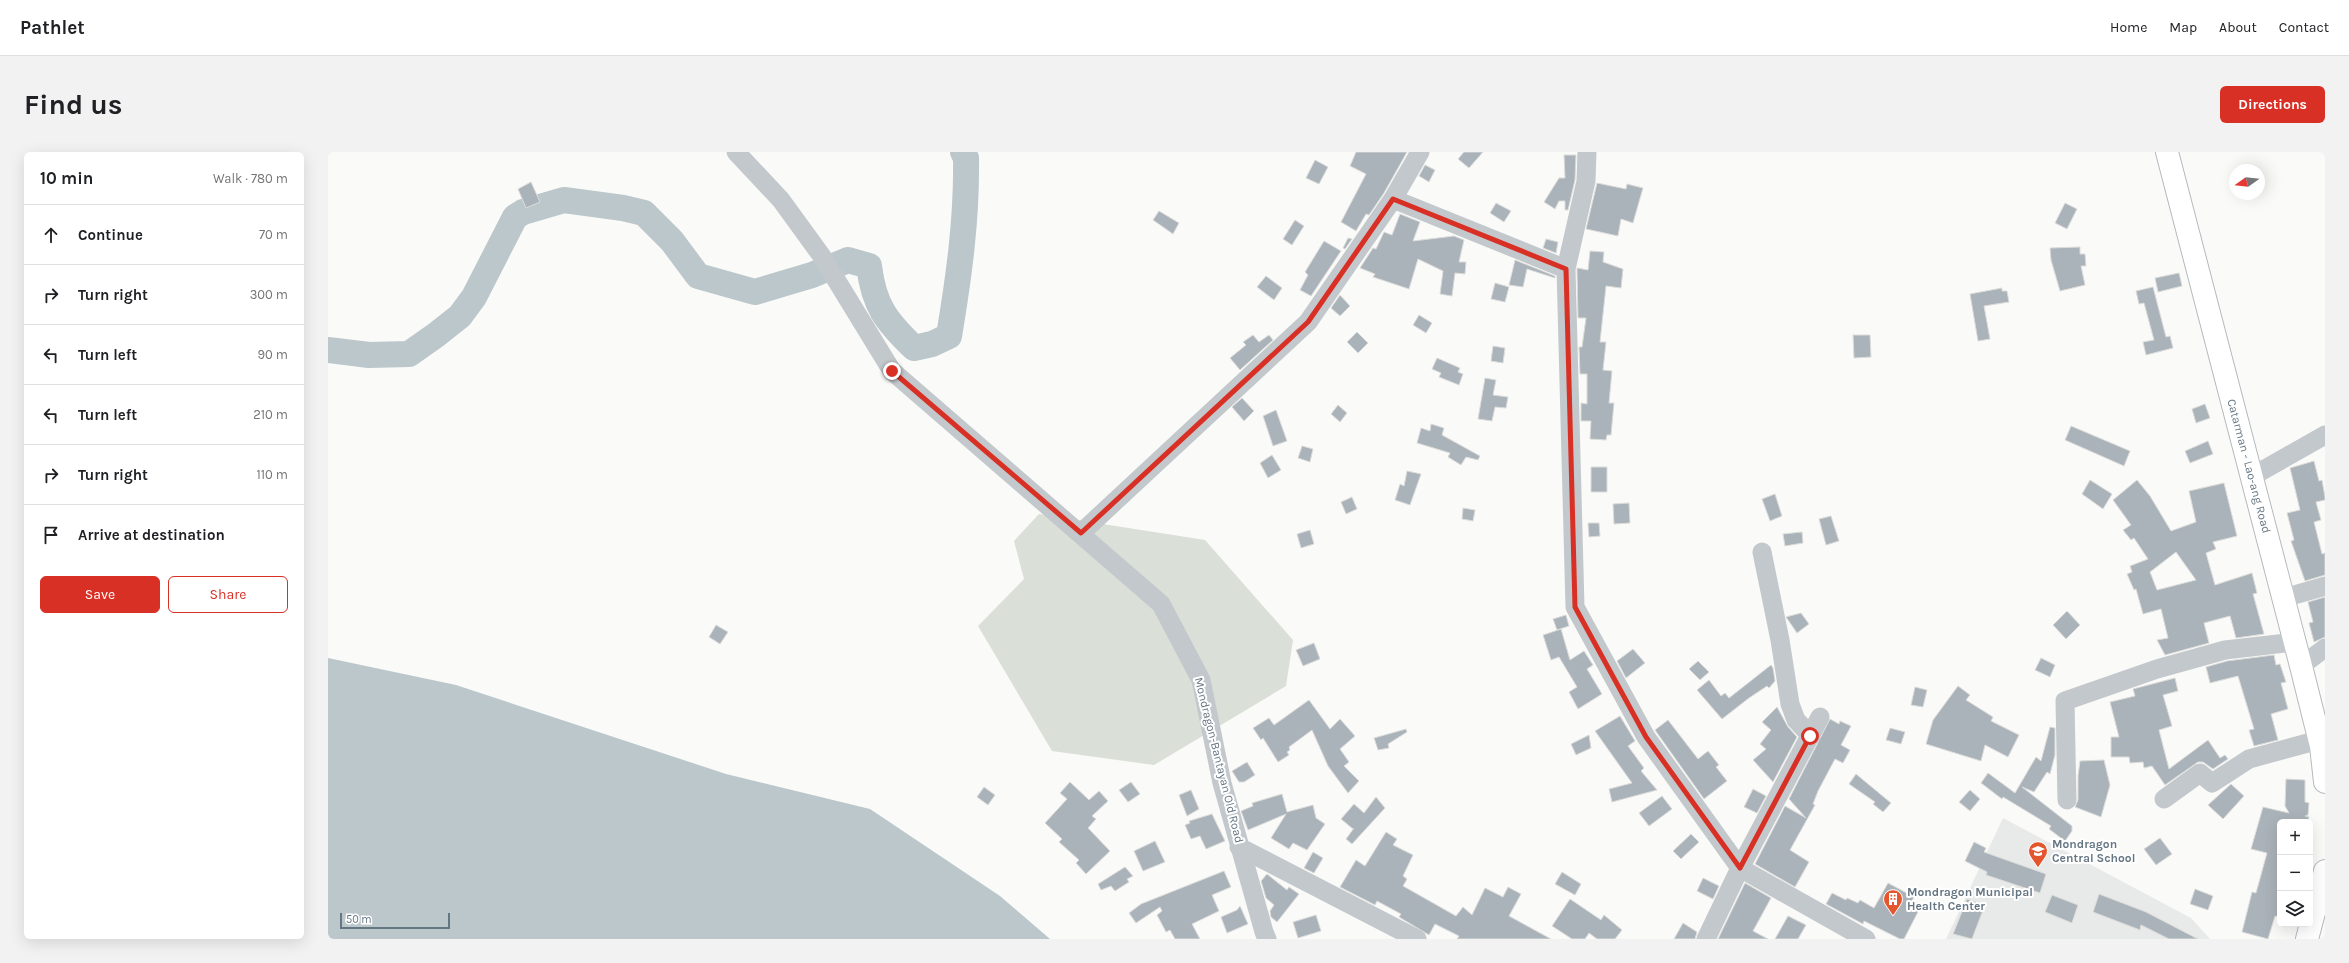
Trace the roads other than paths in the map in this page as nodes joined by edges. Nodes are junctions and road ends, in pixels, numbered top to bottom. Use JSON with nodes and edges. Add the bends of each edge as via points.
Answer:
{"nodes":[{"id":1,"x":736,"y":152,"type":"edge"},
{"id":2,"x":1420,"y":152,"type":"edge"},
{"id":3,"x":1587,"y":152,"type":"edge"},
{"id":4,"x":2166,"y":152,"type":"edge"},
{"id":5,"x":1393,"y":199,"type":"junction"},
{"id":6,"x":1566,"y":269,"type":"junction"},
{"id":7,"x":2325,"y":435,"type":"edge"},
{"id":8,"x":2251,"y":477,"type":"junction"},
{"id":9,"x":1081,"y":533,"type":"junction"},
{"id":10,"x":1762,"y":552,"type":"dead end"},
{"id":11,"x":2325,"y":586,"type":"edge"},
{"id":12,"x":2284,"y":598,"type":"junction"},
{"id":13,"x":2294,"y":642,"type":"junction"},
{"id":14,"x":2325,"y":648,"type":"edge"},
{"id":15,"x":2301,"y":666,"type":"junction"},
{"id":16,"x":1820,"y":717,"type":"dead end"},
{"id":17,"x":1810,"y":736,"type":"junction"},
{"id":18,"x":2319,"y":740,"type":"junction"},
{"id":19,"x":2325,"y":782,"type":"edge"},
{"id":20,"x":2164,"y":799,"type":"dead end"},
{"id":21,"x":2067,"y":800,"type":"dead end"},
{"id":22,"x":1239,"y":847,"type":"junction"},
{"id":23,"x":1740,"y":868,"type":"junction"},
{"id":24,"x":2325,"y":870,"type":"edge"},
{"id":25,"x":1267,"y":939,"type":"edge"},
{"id":26,"x":1417,"y":939,"type":"edge"},
{"id":27,"x":1706,"y":939,"type":"edge"},
{"id":28,"x":1866,"y":939,"type":"edge"},
{"id":29,"x":2307,"y":939,"type":"edge"}],
"edges":[{"from":1,"to":9,"type":"street","name":"Mondragon-Bantayan Old Road","via":[[781,200],[821,255],[892,371]]},
{"from":2,"to":5,"type":"street"},
{"from":3,"to":6,"type":"street","via":[[1586,180]]},
{"from":4,"to":8,"type":"main road","name":"Catarman - Lao-ang Road"},
{"from":5,"to":6,"type":"street"},
{"from":5,"to":9,"type":"street","via":[[1308,322]]},
{"from":6,"to":23,"type":"street","via":[[1575,607],[1646,737]]},
{"from":7,"to":8,"type":"street"},
{"from":8,"to":12,"type":"main road","name":"Catarman - Lao-ang Road"},
{"from":9,"to":22,"type":"street","name":"Mondragon-Bantayan Old Road","via":[[1161,604],[1201,680],[1222,784]]},
{"from":10,"to":17,"type":"street","via":[[1790,704],[1796,720]]},
{"from":11,"to":12,"type":"street"},
{"from":12,"to":13,"type":"main road","name":"Catarman - Lao-ang Road"},
{"from":13,"to":15,"type":"main road","name":"Catarman - Lao-ang Road"},
{"from":13,"to":21,"type":"street","via":[[2225,650],[2157,669],[2065,701]]},
{"from":14,"to":15,"type":"street"},
{"from":15,"to":18,"type":"main road","name":"Catarman - Lao-ang Road"},
{"from":16,"to":17,"type":"street"},
{"from":17,"to":23,"type":"street"},
{"from":18,"to":19,"type":"main road","name":"Catarman - Lao-ang Road"},
{"from":18,"to":20,"type":"street","via":[[2249,759],[2212,783],[2200,773]]},
{"from":22,"to":25,"type":"street"},
{"from":22,"to":26,"type":"street","name":"Mondragon-Bantayan Old Road"},
{"from":23,"to":27,"type":"street"},
{"from":23,"to":28,"type":"street"},
{"from":24,"to":29,"type":"main road"}]}
